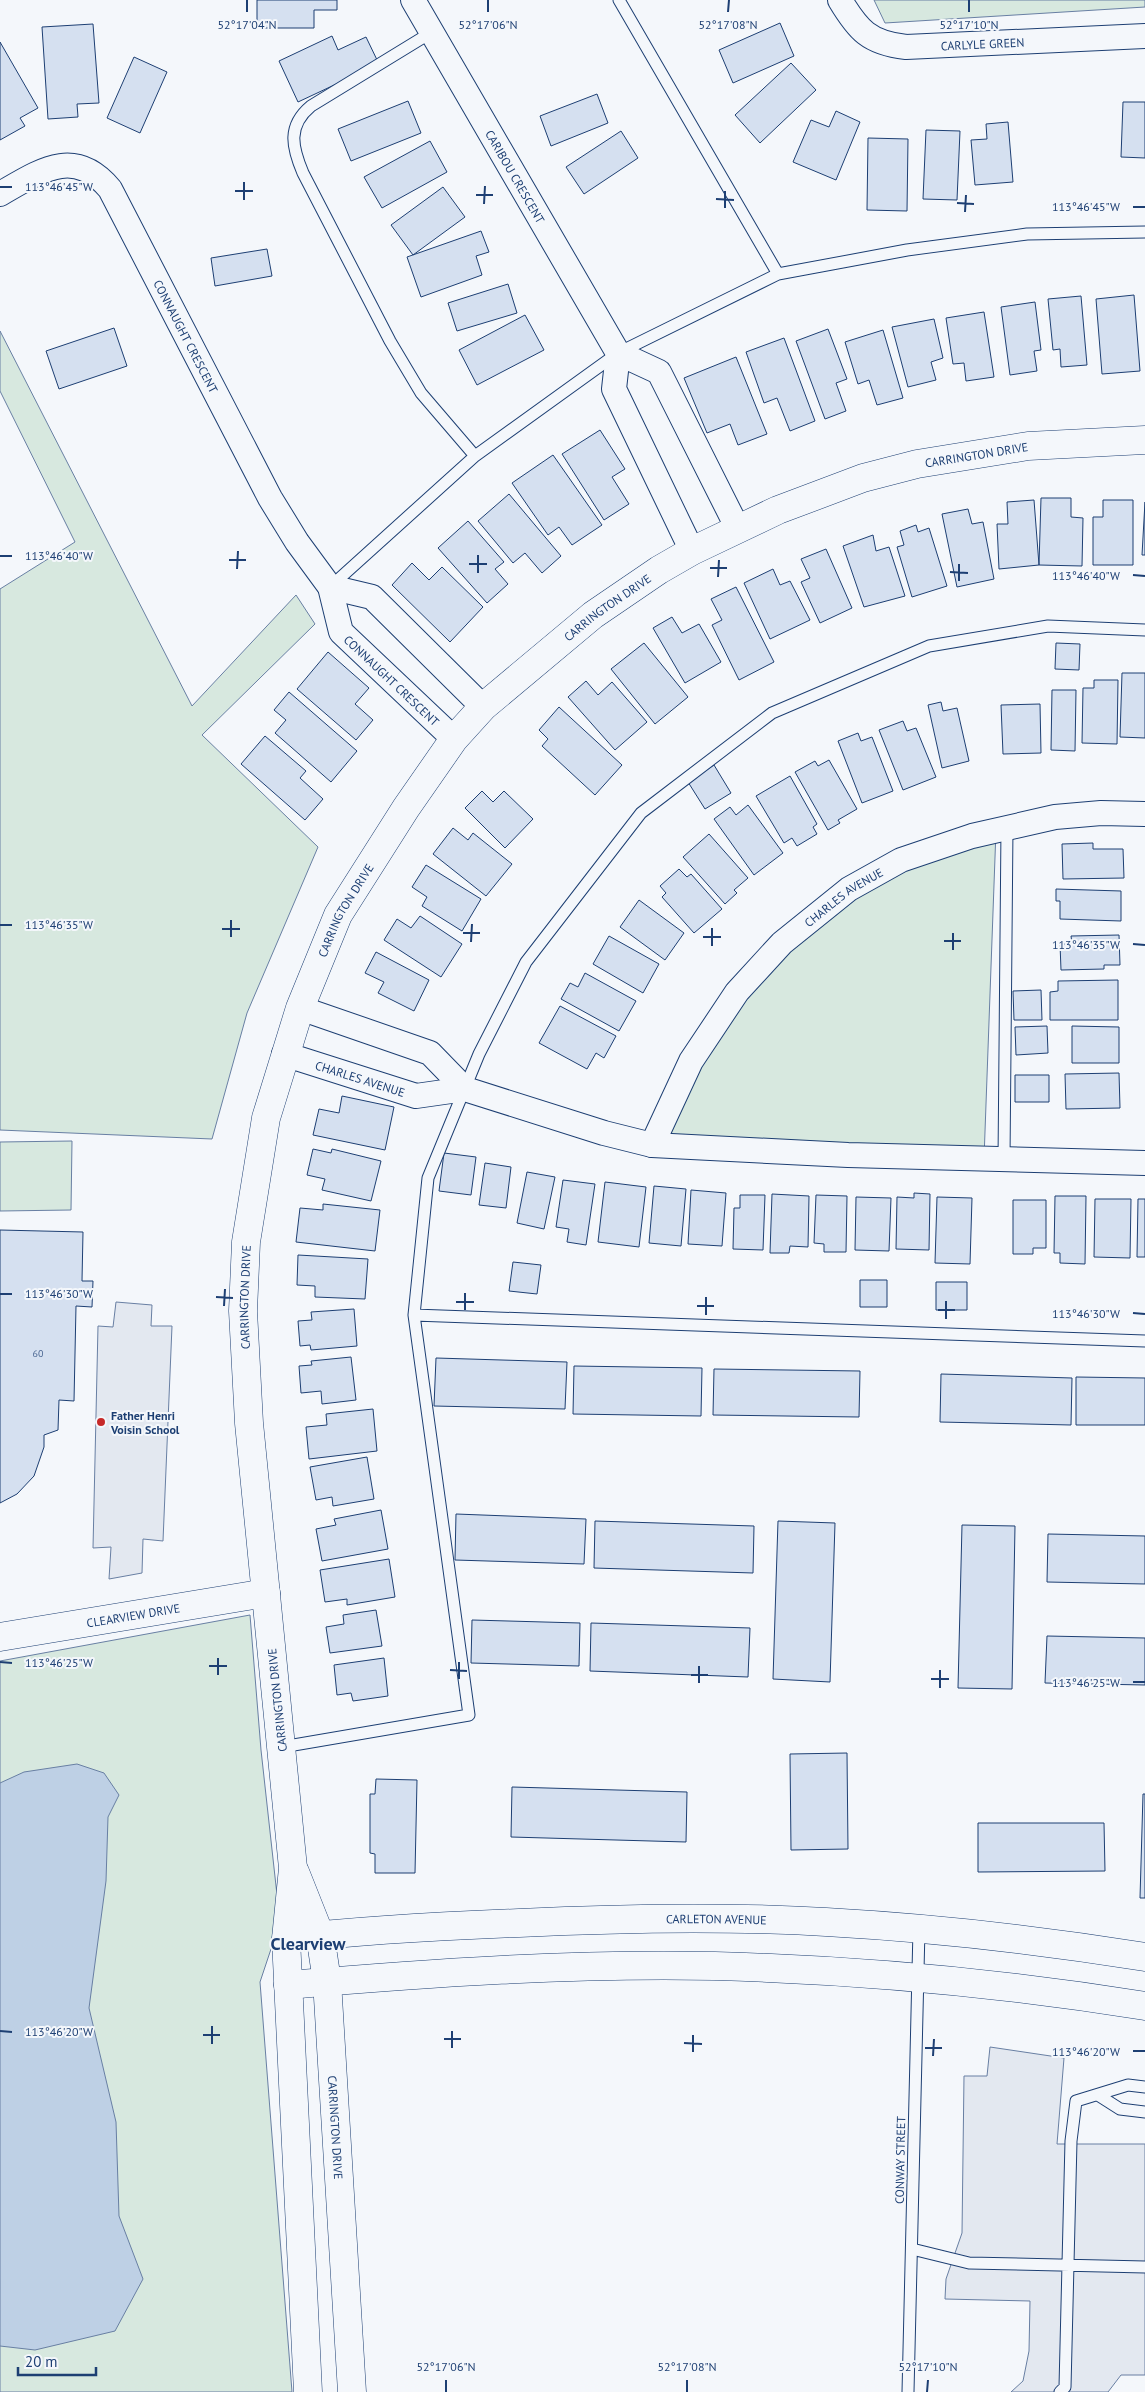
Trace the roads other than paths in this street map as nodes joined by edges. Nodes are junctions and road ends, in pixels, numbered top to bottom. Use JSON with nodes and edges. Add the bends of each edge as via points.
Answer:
{"nodes":[{"id":1,"x":413,"y":0,"type":"edge"},
{"id":2,"x":619,"y":0,"type":"edge"},
{"id":3,"x":840,"y":0,"type":"edge"},
{"id":4,"x":432,"y":32,"type":"junction"},
{"id":5,"x":1145,"y":36,"type":"edge"},
{"id":6,"x":0,"y":194,"type":"edge"},
{"id":7,"x":1145,"y":232,"type":"edge"},
{"id":8,"x":778,"y":274,"type":"junction"},
{"id":9,"x":618,"y":353,"type":"junction"},
{"id":10,"x":1145,"y":440,"type":"edge"},
{"id":11,"x":475,"y":456,"type":"junction"},
{"id":12,"x":738,"y":529,"type":"junction"},
{"id":13,"x":692,"y":551,"type":"junction"},
{"id":14,"x":330,"y":588,"type":"junction"},
{"id":15,"x":1145,"y":630,"type":"edge"},
{"id":16,"x":483,"y":707,"type":"junction"},
{"id":17,"x":454,"y":739,"type":"junction"},
{"id":18,"x":1145,"y":814,"type":"edge"},
{"id":19,"x":1007,"y":827,"type":"junction"},
{"id":20,"x":300,"y":1008,"type":"junction"},
{"id":21,"x":284,"y":1054,"type":"junction"},
{"id":22,"x":465,"y":1089,"type":"junction"},
{"id":23,"x":652,"y":1145,"type":"junction"},
{"id":24,"x":1004,"y":1160,"type":"junction"},
{"id":25,"x":1145,"y":1163,"type":"edge"},
{"id":26,"x":414,"y":1315,"type":"junction"},
{"id":27,"x":1145,"y":1341,"type":"edge"},
{"id":28,"x":266,"y":1592,"type":"junction"},
{"id":29,"x":0,"y":1637,"type":"edge"},
{"id":30,"x":282,"y":1747,"type":"junction"},
{"id":31,"x":293,"y":1868,"type":"junction"},
{"id":32,"x":918,"y":1929,"type":"junction"},
{"id":33,"x":320,"y":1935,"type":"junction"},
{"id":34,"x":286,"y":1939,"type":"junction"},
{"id":35,"x":1145,"y":1957,"type":"edge"},
{"id":36,"x":917,"y":1977,"type":"junction"},
{"id":37,"x":327,"y":1981,"type":"junction"},
{"id":38,"x":288,"y":1985,"type":"junction"},
{"id":39,"x":1145,"y":2006,"type":"edge"},
{"id":40,"x":1145,"y":2087,"type":"edge"},
{"id":41,"x":1098,"y":2095,"type":"junction"},
{"id":42,"x":1145,"y":2112,"type":"edge"},
{"id":43,"x":912,"y":2249,"type":"junction"},
{"id":44,"x":1068,"y":2266,"type":"junction"},
{"id":45,"x":1145,"y":2267,"type":"edge"},
{"id":46,"x":308,"y":2392,"type":"edge"},
{"id":47,"x":352,"y":2392,"type":"edge"},
{"id":48,"x":908,"y":2392,"type":"edge"},
{"id":49,"x":1060,"y":2392,"type":"edge"}],
"edges":[{"from":1,"to":4,"type":"street","name":"CARIBOU CRESCENT"},
{"from":2,"to":8,"type":"lane"},
{"from":3,"to":5,"type":"street","name":"CARLYLE GREEN","via":[[868,37],[891,46]]},
{"from":4,"to":9,"type":"street","name":"CARIBOU CRESCENT"},
{"from":4,"to":11,"type":"lane","via":[[311,106],[300,115],[294,126],[294,143],[303,173],[390,342],[421,393]]},
{"from":6,"to":14,"type":"street","name":"CONNAUGHT CRESCENT","via":[[35,174],[55,167],[74,166],[93,173],[110,189],[270,498]]},
{"from":7,"to":8,"type":"lane","via":[[1027,234],[907,250]]},
{"from":8,"to":9,"type":"lane"},
{"from":9,"to":11,"type":"lane"},
{"from":9,"to":12,"type":"street","via":[[659,372]]},
{"from":9,"to":13,"type":"street","via":[[614,389]]},
{"from":10,"to":12,"type":"street","name":"CARRINGTON DRIVE","via":[[1028,446],[917,464],[822,492]]},
{"from":11,"to":14,"type":"lane"},
{"from":12,"to":13,"type":"street","name":"CARRINGTON DRIVE"},
{"from":13,"to":16,"type":"street","name":"CARRINGTON DRIVE","via":[[593,615]]},
{"from":14,"to":16,"type":"street","via":[[372,598]]},
{"from":14,"to":17,"type":"street","name":"CONNAUGHT CRESCENT","via":[[341,632]]},
{"from":15,"to":22,"type":"lane","via":[[1048,626],[929,646],[772,712],[641,813],[526,962],[478,1055]]},
{"from":16,"to":17,"type":"street","name":"CARRINGTON DRIVE"},
{"from":17,"to":20,"type":"street","name":"CARRINGTON DRIVE","via":[[338,915]]},
{"from":18,"to":19,"type":"street","name":"CHARLES AVENUE","via":[[1055,817]]},
{"from":19,"to":23,"type":"street","name":"CHARLES AVENUE","via":[[901,860],[849,890],[782,943],[737,992],[691,1061]]},
{"from":19,"to":24,"type":"lane"},
{"from":20,"to":21,"type":"street","name":"CARRINGTON DRIVE"},
{"from":20,"to":22,"type":"street","name":"CHARLES AVENUE","via":[[430,1053]]},
{"from":21,"to":22,"type":"street","name":"CHARLES AVENUE","via":[[416,1096]]},
{"from":21,"to":28,"type":"street","name":"CARRINGTON DRIVE","via":[[266,1118],[247,1233],[243,1310],[249,1423]]},
{"from":22,"to":23,"type":"street","name":"CHARLES AVENUE"},
{"from":22,"to":26,"type":"lane","via":[[428,1178]]},
{"from":23,"to":24,"type":"street","name":"CHARLES AVENUE"},
{"from":24,"to":25,"type":"street","name":"CHARLES AVENUE"},
{"from":26,"to":27,"type":"lane"},
{"from":26,"to":30,"type":"lane","via":[[469,1715]]},
{"from":28,"to":29,"type":"street","name":"CLEARVIEW DRIVE"},
{"from":28,"to":30,"type":"street","name":"CARRINGTON DRIVE"},
{"from":30,"to":31,"type":"street","name":"CARRINGTON DRIVE"},
{"from":31,"to":33,"type":"street","name":"CARRINGTON DRIVE"},
{"from":31,"to":34,"type":"street","name":"CARRINGTON DRIVE"},
{"from":32,"to":33,"type":"street","name":"CARLETON AVENUE","via":[[696,1918],[548,1921]]},
{"from":32,"to":35,"type":"street","name":"CARLETON AVENUE"},
{"from":32,"to":36,"type":"lane","name":"CONWAY STREET"},
{"from":33,"to":34,"type":"street","name":"CARLETON AVENUE"},
{"from":33,"to":37,"type":"street","name":"CARRINGTON DRIVE"},
{"from":34,"to":38,"type":"street","name":"CARRINGTON DRIVE"},
{"from":36,"to":37,"type":"street","via":[[714,1966],[469,1972]]},
{"from":36,"to":39,"type":"street","via":[[1072,1994]]},
{"from":36,"to":43,"type":"lane","name":"CONWAY STREET"},
{"from":37,"to":38,"type":"street"},
{"from":37,"to":47,"type":"street","name":"CARRINGTON DRIVE"},
{"from":38,"to":46,"type":"street","name":"CARRINGTON DRIVE"},
{"from":40,"to":41,"type":"lane","via":[[1128,2085]]},
{"from":41,"to":42,"type":"lane","via":[[1120,2109]]},
{"from":41,"to":44,"type":"lane","via":[[1076,2101],[1071,2141]]},
{"from":43,"to":44,"type":"lane","via":[[969,2263]]},
{"from":43,"to":48,"type":"lane","name":"CONWAY STREET"},
{"from":44,"to":45,"type":"lane"},
{"from":44,"to":49,"type":"lane","via":[[1065,2387]]}]}
